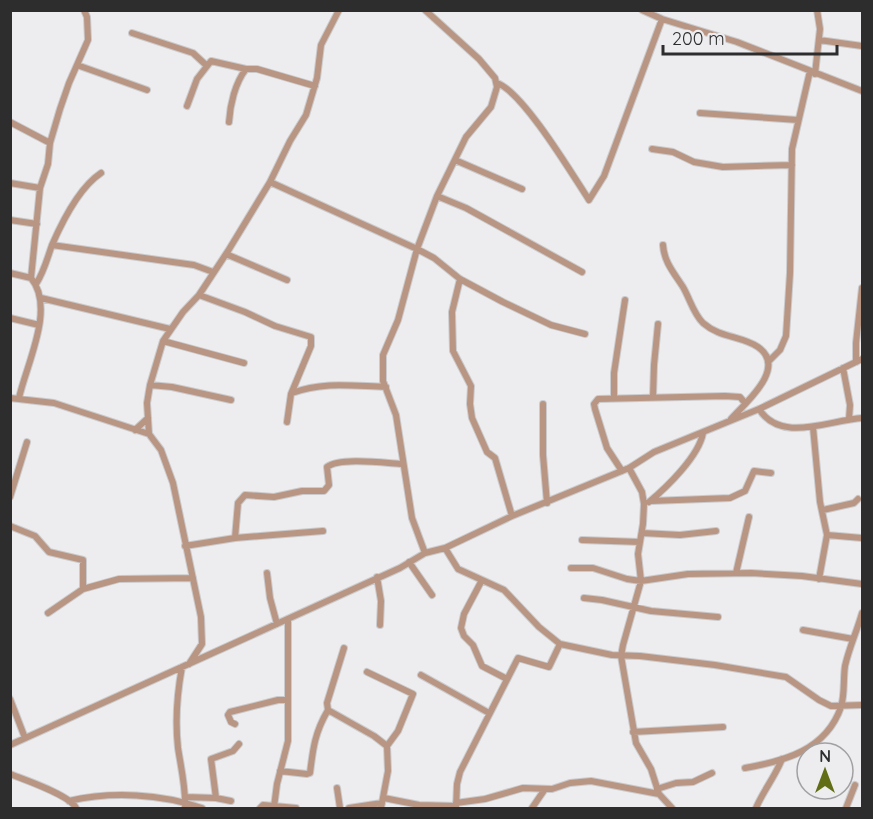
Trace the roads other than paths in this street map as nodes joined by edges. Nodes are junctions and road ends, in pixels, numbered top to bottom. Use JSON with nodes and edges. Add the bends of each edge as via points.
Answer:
{"nodes":[{"id":1,"x":84,"y":10,"type":"edge"},
{"id":2,"x":339,"y":10,"type":"edge"},
{"id":3,"x":425,"y":10,"type":"edge"},
{"id":4,"x":642,"y":10,"type":"edge"},
{"id":5,"x":818,"y":10,"type":"edge"},
{"id":6,"x":657,"y":15,"type":"edge"},
{"id":7,"x":132,"y":33,"type":"dead end"},
{"id":8,"x":819,"y":40,"type":"junction"},
{"id":9,"x":862,"y":46,"type":"edge"},
{"id":10,"x":77,"y":65,"type":"junction"},
{"id":11,"x":206,"y":65,"type":"junction"},
{"id":12,"x":246,"y":69,"type":"junction"},
{"id":13,"x":813,"y":73,"type":"junction"},
{"id":14,"x":497,"y":83,"type":"junction"},
{"id":15,"x":315,"y":86,"type":"junction"},
{"id":16,"x":147,"y":90,"type":"dead end"},
{"id":17,"x":862,"y":91,"type":"edge"},
{"id":18,"x":187,"y":106,"type":"dead end"},
{"id":19,"x":700,"y":113,"type":"dead end"},
{"id":20,"x":798,"y":120,"type":"junction"},
{"id":21,"x":10,"y":122,"type":"edge"},
{"id":22,"x":229,"y":122,"type":"dead end"},
{"id":23,"x":50,"y":143,"type":"junction"},
{"id":24,"x":652,"y":149,"type":"dead end"},
{"id":25,"x":455,"y":160,"type":"junction"},
{"id":26,"x":792,"y":165,"type":"junction"},
{"id":27,"x":101,"y":172,"type":"dead end"},
{"id":28,"x":270,"y":182,"type":"junction"},
{"id":29,"x":10,"y":183,"type":"edge"},
{"id":30,"x":40,"y":188,"type":"junction"},
{"id":31,"x":522,"y":189,"type":"dead end"},
{"id":32,"x":437,"y":196,"type":"junction"},
{"id":33,"x":10,"y":220,"type":"edge"},
{"id":34,"x":37,"y":224,"type":"junction"},
{"id":35,"x":52,"y":245,"type":"junction"},
{"id":36,"x":663,"y":246,"type":"dead end"},
{"id":37,"x":417,"y":249,"type":"junction"},
{"id":38,"x":226,"y":254,"type":"junction"},
{"id":39,"x":213,"y":272,"type":"junction"},
{"id":40,"x":582,"y":272,"type":"dead end"},
{"id":41,"x":10,"y":273,"type":"edge"},
{"id":42,"x":460,"y":279,"type":"junction"},
{"id":43,"x":287,"y":280,"type":"dead end"},
{"id":44,"x":34,"y":281,"type":"junction"},
{"id":45,"x":862,"y":288,"type":"edge"},
{"id":46,"x":198,"y":295,"type":"junction"},
{"id":47,"x":41,"y":298,"type":"junction"},
{"id":48,"x":625,"y":300,"type":"dead end"},
{"id":49,"x":10,"y":318,"type":"edge"},
{"id":50,"x":658,"y":324,"type":"dead end"},
{"id":51,"x":39,"y":325,"type":"junction"},
{"id":52,"x":170,"y":329,"type":"junction"},
{"id":53,"x":585,"y":334,"type":"dead end"},
{"id":54,"x":163,"y":341,"type":"junction"},
{"id":55,"x":859,"y":360,"type":"edge"},
{"id":56,"x":768,"y":362,"type":"junction"},
{"id":57,"x":244,"y":363,"type":"dead end"},
{"id":58,"x":843,"y":369,"type":"junction"},
{"id":59,"x":150,"y":385,"type":"junction"},
{"id":60,"x":386,"y":387,"type":"junction"},
{"id":61,"x":291,"y":394,"type":"junction"},
{"id":62,"x":614,"y":397,"type":"junction"},
{"id":63,"x":653,"y":397,"type":"junction"},
{"id":64,"x":10,"y":398,"type":"edge"},
{"id":65,"x":19,"y":398,"type":"junction"},
{"id":66,"x":231,"y":400,"type":"dead end"},
{"id":67,"x":746,"y":403,"type":"junction"},
{"id":68,"x":543,"y":404,"type":"dead end"},
{"id":69,"x":759,"y":409,"type":"junction"},
{"id":70,"x":148,"y":418,"type":"junction"},
{"id":71,"x":862,"y":418,"type":"edge"},
{"id":72,"x":849,"y":419,"type":"junction"},
{"id":73,"x":728,"y":421,"type":"junction"},
{"id":74,"x":287,"y":422,"type":"dead end"},
{"id":75,"x":813,"y":427,"type":"junction"},
{"id":76,"x":135,"y":430,"type":"junction"},
{"id":77,"x":702,"y":433,"type":"junction"},
{"id":78,"x":149,"y":434,"type":"junction"},
{"id":79,"x":27,"y":442,"type":"dead end"},
{"id":80,"x":403,"y":464,"type":"junction"},
{"id":81,"x":629,"y":468,"type":"junction"},
{"id":82,"x":622,"y":471,"type":"junction"},
{"id":83,"x":771,"y":473,"type":"dead end"},
{"id":84,"x":10,"y":497,"type":"edge"},
{"id":85,"x":858,"y":499,"type":"dead end"},
{"id":86,"x":651,"y":501,"type":"junction"},
{"id":87,"x":548,"y":503,"type":"junction"},
{"id":88,"x":644,"y":504,"type":"junction"},
{"id":89,"x":823,"y":510,"type":"junction"},
{"id":90,"x":512,"y":516,"type":"junction"},
{"id":91,"x":749,"y":517,"type":"dead end"},
{"id":92,"x":10,"y":526,"type":"edge"},
{"id":93,"x":323,"y":531,"type":"dead end"},
{"id":94,"x":716,"y":531,"type":"dead end"},
{"id":95,"x":642,"y":533,"type":"junction"},
{"id":96,"x":827,"y":536,"type":"junction"},
{"id":97,"x":235,"y":538,"type":"junction"},
{"id":98,"x":862,"y":538,"type":"edge"},
{"id":99,"x":582,"y":540,"type":"dead end"},
{"id":100,"x":640,"y":542,"type":"junction"},
{"id":101,"x":185,"y":546,"type":"junction"},
{"id":102,"x":445,"y":548,"type":"junction"},
{"id":103,"x":424,"y":553,"type":"junction"},
{"id":104,"x":409,"y":562,"type":"junction"},
{"id":105,"x":571,"y":568,"type":"dead end"},
{"id":106,"x":267,"y":573,"type":"dead end"},
{"id":107,"x":736,"y":573,"type":"junction"},
{"id":108,"x":377,"y":577,"type":"junction"},
{"id":109,"x":193,"y":578,"type":"junction"},
{"id":110,"x":819,"y":579,"type":"junction"},
{"id":111,"x":482,"y":580,"type":"junction"},
{"id":112,"x":641,"y":581,"type":"junction"},
{"id":113,"x":862,"y":584,"type":"edge"},
{"id":114,"x":83,"y":589,"type":"junction"},
{"id":115,"x":432,"y":595,"type":"dead end"},
{"id":116,"x":584,"y":598,"type":"dead end"},
{"id":117,"x":634,"y":609,"type":"junction"},
{"id":118,"x":48,"y":613,"type":"dead end"},
{"id":119,"x":862,"y":613,"type":"edge"},
{"id":120,"x":718,"y":617,"type":"dead end"},
{"id":121,"x":288,"y":619,"type":"junction"},
{"id":122,"x":277,"y":624,"type":"junction"},
{"id":123,"x":380,"y":625,"type":"dead end"},
{"id":124,"x":803,"y":630,"type":"dead end"},
{"id":125,"x":853,"y":639,"type":"junction"},
{"id":126,"x":560,"y":644,"type":"junction"},
{"id":127,"x":344,"y":648,"type":"dead end"},
{"id":128,"x":621,"y":656,"type":"junction"},
{"id":129,"x":189,"y":664,"type":"junction"},
{"id":130,"x":182,"y":668,"type":"junction"},
{"id":131,"x":367,"y":672,"type":"dead end"},
{"id":132,"x":421,"y":675,"type":"dead end"},
{"id":133,"x":507,"y":679,"type":"junction"},
{"id":134,"x":10,"y":699,"type":"edge"},
{"id":135,"x":288,"y":700,"type":"junction"},
{"id":136,"x":862,"y":705,"type":"edge"},
{"id":137,"x":841,"y":707,"type":"junction"},
{"id":138,"x":328,"y":710,"type":"junction"},
{"id":139,"x":489,"y":713,"type":"junction"},
{"id":140,"x":235,"y":724,"type":"dead end"},
{"id":141,"x":723,"y":727,"type":"dead end"},
{"id":142,"x":633,"y":732,"type":"junction"},
{"id":143,"x":25,"y":738,"type":"junction"},
{"id":144,"x":239,"y":744,"type":"dead end"},
{"id":145,"x":10,"y":745,"type":"edge"},
{"id":146,"x":387,"y":746,"type":"junction"},
{"id":147,"x":782,"y":759,"type":"junction"},
{"id":148,"x":745,"y":768,"type":"dead end"},
{"id":149,"x":280,"y":771,"type":"junction"},
{"id":150,"x":712,"y":773,"type":"dead end"},
{"id":151,"x":10,"y":774,"type":"edge"},
{"id":152,"x":338,"y":788,"type":"dead end"},
{"id":153,"x":545,"y":789,"type":"junction"},
{"id":154,"x":658,"y":791,"type":"junction"},
{"id":155,"x":216,"y":798,"type":"junction"},
{"id":156,"x":69,"y":801,"type":"junction"},
{"id":157,"x":231,"y":801,"type":"dead end"},
{"id":158,"x":185,"y":803,"type":"edge"},
{"id":159,"x":382,"y":803,"type":"edge"},
{"id":160,"x":456,"y":806,"type":"edge"},
{"id":161,"x":274,"y":807,"type":"junction"},
{"id":162,"x":76,"y":808,"type":"edge"},
{"id":163,"x":202,"y":808,"type":"edge"},
{"id":164,"x":260,"y":808,"type":"edge"},
{"id":165,"x":296,"y":808,"type":"edge"},
{"id":166,"x":340,"y":808,"type":"edge"},
{"id":167,"x":349,"y":808,"type":"edge"},
{"id":168,"x":532,"y":808,"type":"edge"},
{"id":169,"x":672,"y":808,"type":"edge"},
{"id":170,"x":756,"y":808,"type":"edge"}],
"edges":[{"from":1,"to":10,"type":"street","via":[[88,40]]},
{"from":2,"to":15,"type":"street","via":[[321,45]]},
{"from":3,"to":14,"type":"street","via":[[479,59]]},
{"from":4,"to":6,"type":"street"},
{"from":5,"to":8,"type":"street"},
{"from":6,"to":13,"type":"street"},
{"from":6,"to":14,"type":"street","via":[[608,166],[589,200],[526,107]]},
{"from":7,"to":11,"type":"street","via":[[193,53]]},
{"from":8,"to":9,"type":"street"},
{"from":8,"to":13,"type":"street"},
{"from":10,"to":16,"type":"street"},
{"from":10,"to":23,"type":"street"},
{"from":11,"to":12,"type":"street","via":[[212,61]]},
{"from":11,"to":18,"type":"street"},
{"from":12,"to":15,"type":"street"},
{"from":12,"to":22,"type":"street","via":[[233,97]]},
{"from":13,"to":17,"type":"street"},
{"from":13,"to":20,"type":"street"},
{"from":14,"to":25,"type":"street","via":[[491,107],[466,137]]},
{"from":15,"to":28,"type":"street","via":[[306,115]]},
{"from":19,"to":20,"type":"street"},
{"from":20,"to":26,"type":"street"},
{"from":21,"to":23,"type":"street"},
{"from":23,"to":30,"type":"street"},
{"from":24,"to":26,"type":"street","via":[[723,167]]},
{"from":25,"to":31,"type":"street"},
{"from":25,"to":32,"type":"street"},
{"from":26,"to":56,"type":"street","via":[[786,336],[780,350]]},
{"from":27,"to":35,"type":"street","via":[[86,187]]},
{"from":28,"to":37,"type":"street"},
{"from":28,"to":38,"type":"street"},
{"from":29,"to":30,"type":"street"},
{"from":30,"to":34,"type":"street"},
{"from":32,"to":37,"type":"street"},
{"from":32,"to":40,"type":"street"},
{"from":33,"to":34,"type":"street"},
{"from":34,"to":44,"type":"street"},
{"from":35,"to":39,"type":"street","via":[[195,265]]},
{"from":35,"to":44,"type":"street","via":[[42,275]]},
{"from":36,"to":56,"type":"street","via":[[666,262],[702,322],[723,335],[758,347]]},
{"from":37,"to":42,"type":"street"},
{"from":37,"to":60,"type":"street","via":[[398,320],[383,356]]},
{"from":38,"to":39,"type":"street"},
{"from":38,"to":43,"type":"street"},
{"from":39,"to":46,"type":"street"},
{"from":41,"to":44,"type":"street"},
{"from":42,"to":53,"type":"street","via":[[551,325]]},
{"from":42,"to":90,"type":"street","via":[[452,312],[453,351],[471,386],[472,418],[486,452],[495,458]]},
{"from":44,"to":47,"type":"street"},
{"from":45,"to":55,"type":"street","via":[[856,343]]},
{"from":46,"to":52,"type":"street"},
{"from":46,"to":61,"type":"street","via":[[311,337]]},
{"from":47,"to":51,"type":"street"},
{"from":47,"to":52,"type":"street"},
{"from":48,"to":62,"type":"street"},
{"from":49,"to":51,"type":"street"},
{"from":50,"to":63,"type":"street"},
{"from":51,"to":65,"type":"street"},
{"from":52,"to":54,"type":"street"},
{"from":54,"to":57,"type":"street"},
{"from":54,"to":59,"type":"street"},
{"from":55,"to":58,"type":"street"},
{"from":56,"to":67,"type":"street","via":[[766,377]]},
{"from":58,"to":69,"type":"street"},
{"from":58,"to":72,"type":"street"},
{"from":59,"to":66,"type":"street"},
{"from":59,"to":70,"type":"street"},
{"from":60,"to":61,"type":"street","via":[[335,385],[309,387]]},
{"from":60,"to":80,"type":"street","via":[[396,415]]},
{"from":61,"to":74,"type":"street"},
{"from":62,"to":63,"type":"street"},
{"from":62,"to":82,"type":"street","via":[[598,399],[594,404],[607,448]]},
{"from":63,"to":67,"type":"street","via":[[740,397]]},
{"from":64,"to":65,"type":"street"},
{"from":65,"to":76,"type":"street","via":[[54,403]]},
{"from":67,"to":73,"type":"street"},
{"from":68,"to":87,"type":"street"},
{"from":69,"to":73,"type":"street"},
{"from":69,"to":75,"type":"street","via":[[765,418],[780,426]]},
{"from":70,"to":76,"type":"street"},
{"from":70,"to":78,"type":"street"},
{"from":71,"to":72,"type":"street"},
{"from":72,"to":75,"type":"street"},
{"from":73,"to":77,"type":"street"},
{"from":75,"to":89,"type":"street"},
{"from":76,"to":78,"type":"street"},
{"from":77,"to":81,"type":"street","via":[[654,452]]},
{"from":77,"to":86,"type":"street","via":[[689,462]]},
{"from":78,"to":101,"type":"street","via":[[161,450],[173,483]]},
{"from":79,"to":84,"type":"street"},
{"from":80,"to":97,"type":"street","via":[[357,460],[333,464],[327,467],[329,485],[324,491],[274,497],[245,495],[238,503]]},
{"from":80,"to":103,"type":"street","via":[[412,518]]},
{"from":81,"to":82,"type":"street"},
{"from":81,"to":88,"type":"street"},
{"from":82,"to":87,"type":"street"},
{"from":83,"to":86,"type":"street","via":[[754,471],[745,491],[730,498]]},
{"from":85,"to":89,"type":"street"},
{"from":86,"to":88,"type":"street"},
{"from":87,"to":90,"type":"street"},
{"from":88,"to":95,"type":"street"},
{"from":89,"to":96,"type":"street"},
{"from":90,"to":102,"type":"street"},
{"from":91,"to":107,"type":"street"},
{"from":92,"to":114,"type":"street","via":[[35,536],[49,552],[83,560]]},
{"from":93,"to":97,"type":"street"},
{"from":94,"to":95,"type":"street","via":[[680,535]]},
{"from":95,"to":100,"type":"street"},
{"from":96,"to":98,"type":"street"},
{"from":96,"to":110,"type":"street"},
{"from":97,"to":101,"type":"street"},
{"from":99,"to":100,"type":"street"},
{"from":100,"to":112,"type":"street"},
{"from":101,"to":109,"type":"street"},
{"from":102,"to":103,"type":"street"},
{"from":102,"to":111,"type":"street","via":[[458,569]]},
{"from":103,"to":104,"type":"street"},
{"from":104,"to":108,"type":"street"},
{"from":104,"to":115,"type":"street"},
{"from":105,"to":112,"type":"street","via":[[593,568]]},
{"from":106,"to":122,"type":"street"},
{"from":107,"to":110,"type":"street"},
{"from":107,"to":112,"type":"street","via":[[688,574]]},
{"from":108,"to":121,"type":"street"},
{"from":108,"to":123,"type":"street"},
{"from":109,"to":114,"type":"street","via":[[118,579]]},
{"from":109,"to":129,"type":"street","via":[[202,644]]},
{"from":110,"to":113,"type":"street"},
{"from":111,"to":126,"type":"street","via":[[504,590]]},
{"from":111,"to":133,"type":"street","via":[[461,628],[482,666]]},
{"from":112,"to":117,"type":"street"},
{"from":114,"to":118,"type":"street"},
{"from":116,"to":117,"type":"street"},
{"from":117,"to":120,"type":"street"},
{"from":117,"to":128,"type":"street"},
{"from":119,"to":125,"type":"street"},
{"from":121,"to":122,"type":"street"},
{"from":121,"to":135,"type":"street"},
{"from":122,"to":129,"type":"street"},
{"from":124,"to":125,"type":"street"},
{"from":125,"to":137,"type":"street","via":[[845,666]]},
{"from":126,"to":128,"type":"street"},
{"from":126,"to":133,"type":"street","via":[[549,666],[518,658]]},
{"from":127,"to":138,"type":"street"},
{"from":128,"to":137,"type":"street","via":[[786,677],[819,700]]},
{"from":128,"to":142,"type":"street"},
{"from":129,"to":130,"type":"street"},
{"from":130,"to":143,"type":"street"},
{"from":130,"to":158,"type":"street","via":[[177,723]]},
{"from":131,"to":146,"type":"street","via":[[413,694]]},
{"from":132,"to":139,"type":"street"},
{"from":133,"to":139,"type":"street"},
{"from":134,"to":143,"type":"street"},
{"from":135,"to":140,"type":"street","via":[[230,712]]},
{"from":135,"to":149,"type":"street","via":[[288,741]]},
{"from":136,"to":137,"type":"street"},
{"from":137,"to":147,"type":"street","via":[[819,742]]},
{"from":138,"to":146,"type":"street"},
{"from":138,"to":149,"type":"street","via":[[314,737],[310,772]]},
{"from":139,"to":160,"type":"street","via":[[460,772]]},
{"from":141,"to":142,"type":"street"},
{"from":142,"to":154,"type":"street"},
{"from":143,"to":145,"type":"street"},
{"from":144,"to":155,"type":"street","via":[[211,759]]},
{"from":146,"to":159,"type":"street","via":[[388,771]]},
{"from":147,"to":148,"type":"street"},
{"from":147,"to":170,"type":"street"},
{"from":149,"to":161,"type":"street"},
{"from":150,"to":154,"type":"street"},
{"from":151,"to":156,"type":"street"},
{"from":152,"to":166,"type":"street"},
{"from":153,"to":154,"type":"street","via":[[591,781],[647,793]]},
{"from":153,"to":160,"type":"street","via":[[523,788]]},
{"from":153,"to":168,"type":"street"},
{"from":154,"to":169,"type":"street"},
{"from":155,"to":157,"type":"street"},
{"from":155,"to":158,"type":"street"},
{"from":156,"to":158,"type":"street","via":[[138,796]]},
{"from":156,"to":162,"type":"street"},
{"from":158,"to":163,"type":"street"},
{"from":159,"to":160,"type":"street"},
{"from":159,"to":167,"type":"street"},
{"from":161,"to":164,"type":"street"},
{"from":161,"to":165,"type":"street"}]}
